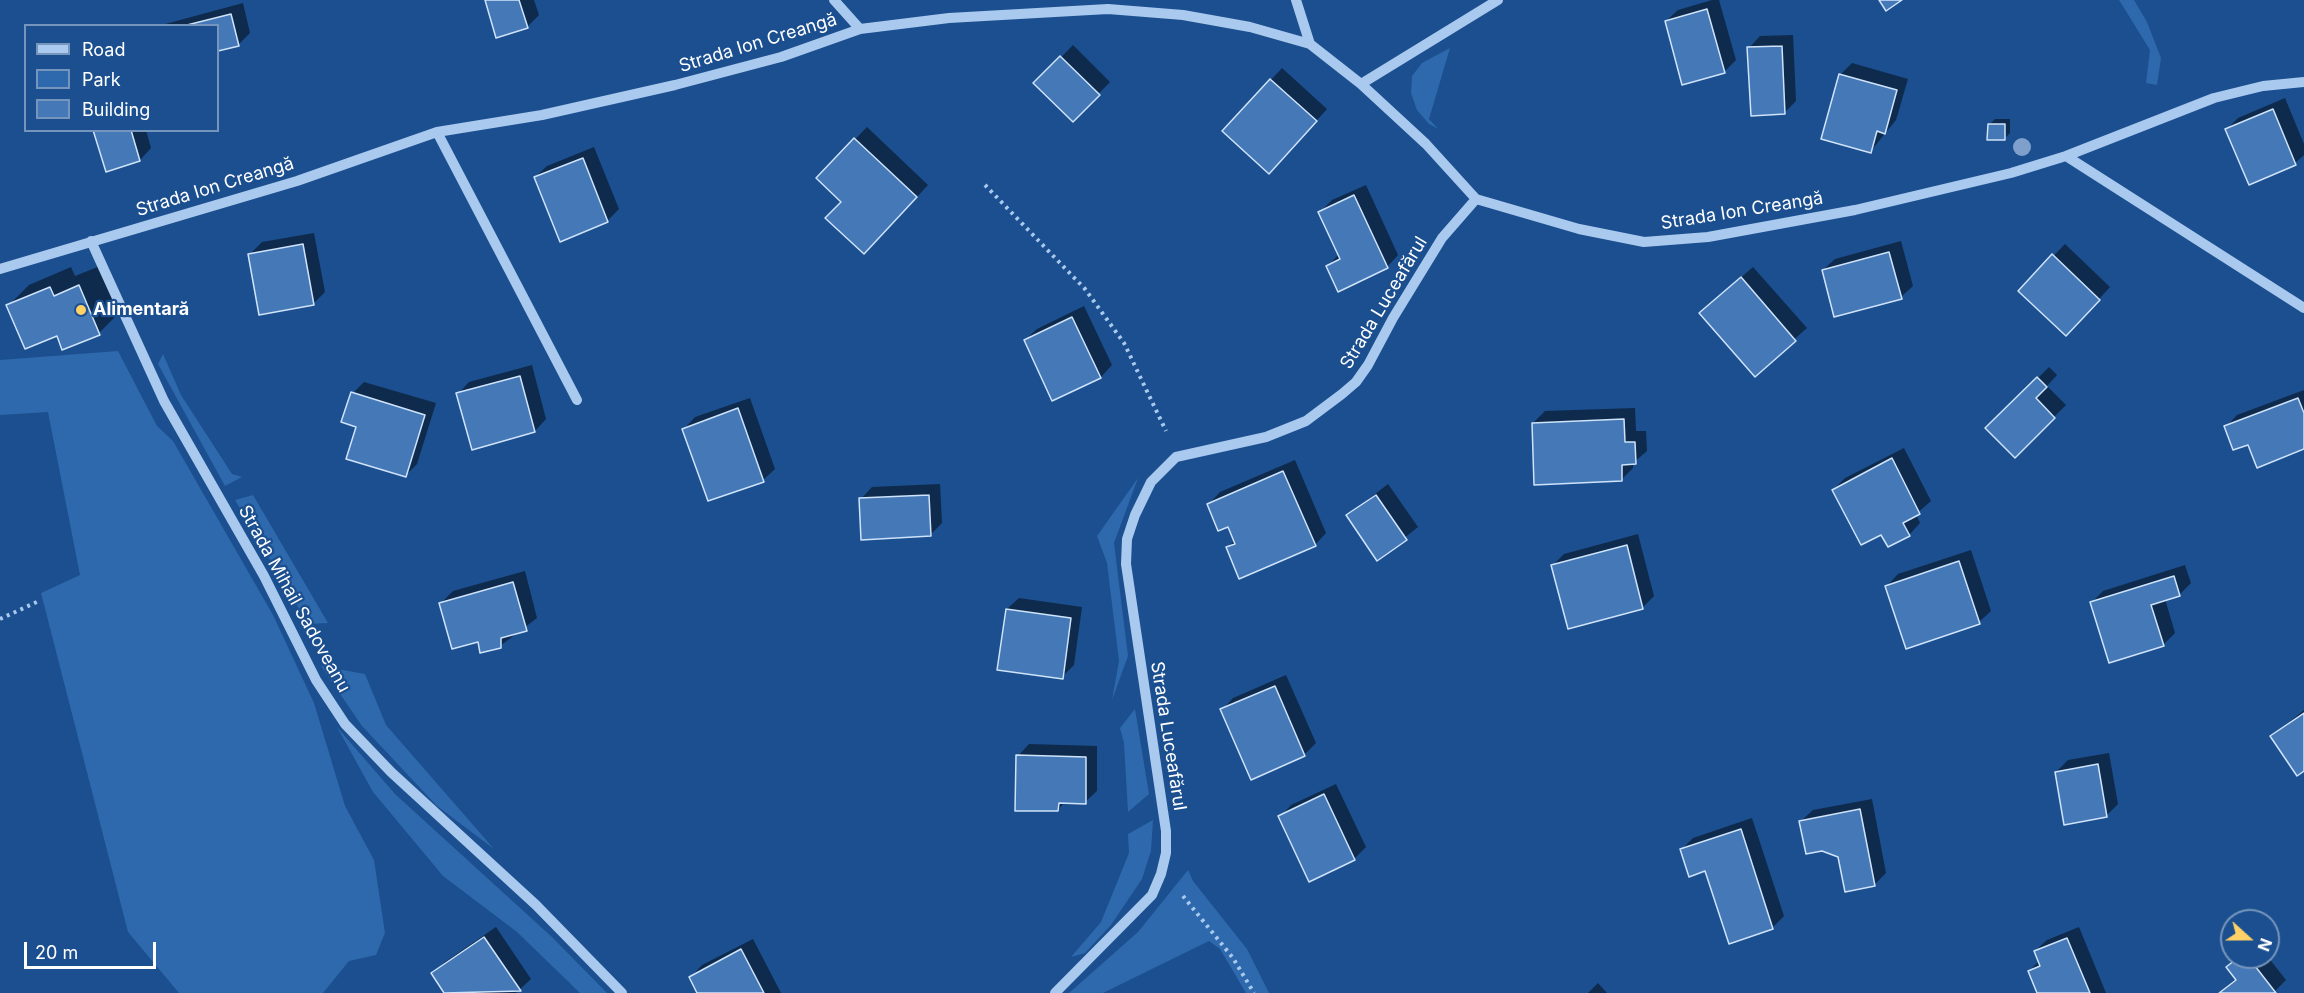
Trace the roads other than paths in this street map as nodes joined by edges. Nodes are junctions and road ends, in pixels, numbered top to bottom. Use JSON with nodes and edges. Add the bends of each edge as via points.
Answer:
{"nodes":[{"id":1,"x":834,"y":0,"type":"edge"},
{"id":2,"x":1296,"y":0,"type":"edge"},
{"id":3,"x":1498,"y":0,"type":"edge"},
{"id":4,"x":860,"y":29,"type":"junction"},
{"id":5,"x":1310,"y":44,"type":"junction"},
{"id":6,"x":2304,"y":82,"type":"edge"},
{"id":7,"x":1361,"y":84,"type":"junction"},
{"id":8,"x":437,"y":132,"type":"junction"},
{"id":9,"x":2067,"y":156,"type":"junction"},
{"id":10,"x":1476,"y":199,"type":"junction"},
{"id":11,"x":92,"y":241,"type":"junction"},
{"id":12,"x":0,"y":268,"type":"edge"},
{"id":13,"x":2304,"y":308,"type":"edge"},
{"id":14,"x":577,"y":399,"type":"dead end"},
{"id":15,"x":622,"y":993,"type":"edge"},
{"id":16,"x":1055,"y":993,"type":"edge"}],
"edges":[{"from":1,"to":4,"type":"street"},
{"from":2,"to":5,"type":"street"},
{"from":3,"to":7,"type":"street"},
{"from":4,"to":5,"type":"street","name":"Strada Ion Creangă","via":[[949,18],[1108,9],[1183,15],[1250,27]]},
{"from":4,"to":8,"type":"street","name":"Strada Ion Creangă","via":[[782,57],[675,85],[542,115]]},
{"from":5,"to":7,"type":"street","name":"Strada Ion Creangă"},
{"from":6,"to":9,"type":"street","name":"Strada Ion Creangă","via":[[2263,86],[2214,98]]},
{"from":7,"to":10,"type":"street","name":"Strada Ion Creangă","via":[[1426,144]]},
{"from":8,"to":11,"type":"street","name":"Strada Ion Creangă","via":[[297,181]]},
{"from":8,"to":14,"type":"street"},
{"from":9,"to":10,"type":"street","name":"Strada Ion Creangă","via":[[1855,210],[1708,237],[1644,242],[1579,230]]},
{"from":9,"to":13,"type":"street"},
{"from":10,"to":16,"type":"street","name":"Strada Luceafărul","via":[[1442,238],[1356,382],[1306,421],[1266,437],[1176,457],[1151,482],[1127,539],[1126,564],[1167,853],[1152,895]]},
{"from":11,"to":12,"type":"street","name":"Strada Ion Creangă"},
{"from":11,"to":15,"type":"street","name":"Strada Mihail Sadoveanu","via":[[164,400],[264,576],[316,681],[345,724],[407,787],[537,905]]}]}
